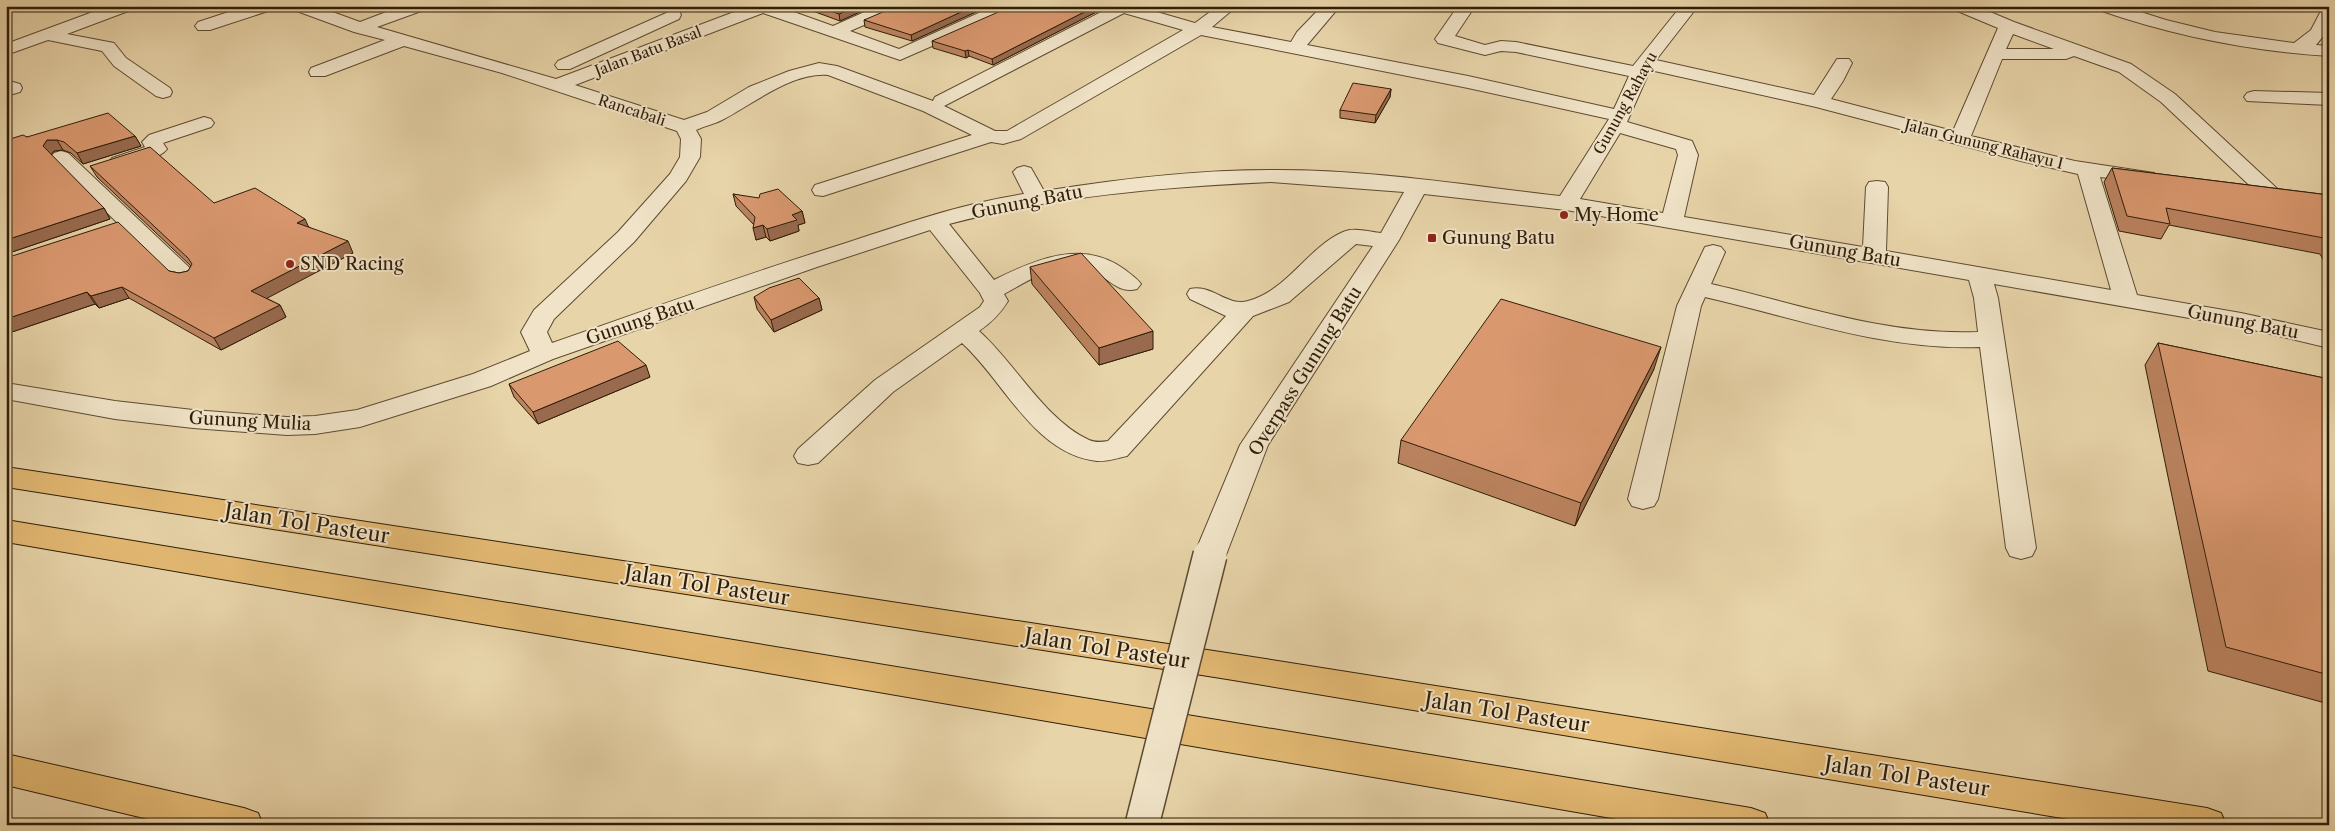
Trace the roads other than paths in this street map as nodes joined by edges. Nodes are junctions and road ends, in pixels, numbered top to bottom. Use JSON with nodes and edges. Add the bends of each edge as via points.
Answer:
{"nodes":[{"id":1,"x":125,"y":6,"type":"edge"},
{"id":2,"x":266,"y":6,"type":"edge"},
{"id":3,"x":300,"y":6,"type":"edge"},
{"id":4,"x":418,"y":6,"type":"edge"},
{"id":5,"x":782,"y":6,"type":"edge"},
{"id":6,"x":893,"y":6,"type":"edge"},
{"id":7,"x":1008,"y":6,"type":"edge"},
{"id":8,"x":1229,"y":6,"type":"edge"},
{"id":9,"x":1332,"y":6,"type":"edge"},
{"id":10,"x":1467,"y":6,"type":"edge"},
{"id":11,"x":1961,"y":6,"type":"edge"},
{"id":12,"x":2105,"y":6,"type":"edge"},
{"id":13,"x":765,"y":7,"type":"edge"},
{"id":14,"x":1118,"y":7,"type":"edge"},
{"id":15,"x":1682,"y":8,"type":"edge"},
{"id":16,"x":2329,"y":12,"type":"edge"},
{"id":17,"x":672,"y":15,"type":"dead end"},
{"id":18,"x":204,"y":26,"type":"dead end"},
{"id":19,"x":2008,"y":26,"type":"junction"},
{"id":20,"x":360,"y":28,"type":"junction"},
{"id":21,"x":1198,"y":29,"type":"junction"},
{"id":22,"x":838,"y":30,"type":"junction"},
{"id":23,"x":2325,"y":34,"type":"edge"},
{"id":24,"x":47,"y":35,"type":"junction"},
{"id":25,"x":402,"y":40,"type":"junction"},
{"id":26,"x":1296,"y":48,"type":"junction"},
{"id":27,"x":2297,"y":49,"type":"junction"},
{"id":28,"x":6,"y":50,"type":"edge"},
{"id":29,"x":1485,"y":50,"type":"junction"},
{"id":30,"x":2329,"y":50,"type":"edge"},
{"id":31,"x":1995,"y":54,"type":"junction"},
{"id":32,"x":2084,"y":54,"type":"junction"},
{"id":33,"x":1843,"y":63,"type":"dead end"},
{"id":34,"x":1642,"y":68,"type":"junction"},
{"id":35,"x":318,"y":72,"type":"dead end"},
{"id":36,"x":535,"y":78,"type":"junction"},
{"id":37,"x":1468,"y":82,"type":"junction"},
{"id":38,"x":557,"y":85,"type":"junction"},
{"id":39,"x":163,"y":92,"type":"dead end"},
{"id":40,"x":2254,"y":97,"type":"dead end"},
{"id":41,"x":2329,"y":100,"type":"edge"},
{"id":42,"x":942,"y":101,"type":"dead end"},
{"id":43,"x":1819,"y":102,"type":"junction"},
{"id":44,"x":1618,"y":120,"type":"junction"},
{"id":45,"x":204,"y":123,"type":"dead end"},
{"id":46,"x":685,"y":128,"type":"junction"},
{"id":47,"x":990,"y":136,"type":"junction"},
{"id":48,"x":1960,"y":138,"type":"junction"},
{"id":49,"x":61,"y":157,"type":"edge"},
{"id":50,"x":2086,"y":168,"type":"junction"},
{"id":51,"x":1024,"y":172,"type":"dead end"},
{"id":52,"x":80,"y":174,"type":"junction"},
{"id":53,"x":2164,"y":179,"type":"edge"},
{"id":54,"x":1418,"y":186,"type":"junction"},
{"id":55,"x":1877,"y":187,"type":"dead end"},
{"id":56,"x":823,"y":190,"type":"dead end"},
{"id":57,"x":2243,"y":190,"type":"edge"},
{"id":58,"x":1038,"y":197,"type":"junction"},
{"id":59,"x":1566,"y":203,"type":"junction"},
{"id":60,"x":936,"y":221,"type":"junction"},
{"id":61,"x":1672,"y":221,"type":"junction"},
{"id":62,"x":1388,"y":240,"type":"junction"},
{"id":63,"x":1713,"y":252,"type":"dead end"},
{"id":64,"x":1874,"y":256,"type":"junction"},
{"id":65,"x":1979,"y":274,"type":"junction"},
{"id":66,"x":185,"y":276,"type":"edge"},
{"id":67,"x":1129,"y":284,"type":"dead end"},
{"id":68,"x":1696,"y":288,"type":"junction"},
{"id":69,"x":991,"y":291,"type":"junction"},
{"id":70,"x":1199,"y":294,"type":"dead end"},
{"id":71,"x":2126,"y":300,"type":"junction"},
{"id":72,"x":1245,"y":310,"type":"junction"},
{"id":73,"x":963,"y":330,"type":"junction"},
{"id":74,"x":1991,"y":339,"type":"junction"},
{"id":75,"x":2329,"y":340,"type":"edge"},
{"id":76,"x":544,"y":354,"type":"junction"},
{"id":77,"x":6,"y":391,"type":"edge"},
{"id":78,"x":808,"y":456,"type":"dead end"},
{"id":79,"x":6,"y":477,"type":"edge"},
{"id":80,"x":1643,"y":499,"type":"dead end"},
{"id":81,"x":6,"y":530,"type":"edge"},
{"id":82,"x":2021,"y":548,"type":"dead end"},
{"id":83,"x":6,"y":769,"type":"edge"},
{"id":84,"x":244,"y":825,"type":"edge"},
{"id":85,"x":1142,"y":825,"type":"edge"},
{"id":86,"x":1751,"y":825,"type":"edge"},
{"id":87,"x":2207,"y":825,"type":"edge"}],
"edges":[{"from":1,"to":24,"type":"street"},
{"from":2,"to":18,"type":"street"},
{"from":3,"to":20,"type":"street","name":"Rancabali"},
{"from":4,"to":20,"type":"street"},
{"from":5,"to":22,"type":"street"},
{"from":6,"to":22,"type":"street"},
{"from":7,"to":22,"type":"street","via":[[900,55]]},
{"from":8,"to":21,"type":"street"},
{"from":9,"to":26,"type":"street"},
{"from":10,"to":29,"type":"street","via":[[1444,39]]},
{"from":11,"to":19,"type":"street"},
{"from":12,"to":27,"type":"street","via":[[2174,20],[2245,44]]},
{"from":13,"to":22,"type":"street"},
{"from":13,"to":38,"type":"street","name":"Jalan Batu Basal"},
{"from":14,"to":21,"type":"street"},
{"from":14,"to":42,"type":"street"},
{"from":15,"to":34,"type":"street","name":"Gunung Rahayu"},
{"from":16,"to":23,"type":"street"},
{"from":17,"to":36,"type":"street"},
{"from":19,"to":31,"type":"street"},
{"from":19,"to":32,"type":"street"},
{"from":20,"to":25,"type":"street","name":"Rancabali"},
{"from":21,"to":26,"type":"street"},
{"from":21,"to":47,"type":"street","via":[[1014,135],[1003,138]]},
{"from":23,"to":27,"type":"street"},
{"from":24,"to":28,"type":"street"},
{"from":24,"to":39,"type":"street","via":[[108,48],[120,62]]},
{"from":25,"to":35,"type":"street"},
{"from":25,"to":36,"type":"street","name":"Rancabali"},
{"from":26,"to":37,"type":"street"},
{"from":27,"to":30,"type":"street"},
{"from":29,"to":34,"type":"street","name":"Jalan Gunung Rahayu I","via":[[1501,46]]},
{"from":29,"to":37,"type":"street"},
{"from":31,"to":32,"type":"street"},
{"from":31,"to":48,"type":"street"},
{"from":32,"to":57,"type":"street","via":[[2126,68],[2168,98],[2282,195]]},
{"from":33,"to":43,"type":"street"},
{"from":34,"to":43,"type":"street","name":"Jalan Gunung Rahayu I"},
{"from":34,"to":44,"type":"street","name":"Gunung Rahayu"},
{"from":36,"to":38,"type":"street","name":"Rancabali"},
{"from":37,"to":44,"type":"street"},
{"from":38,"to":46,"type":"street","name":"Rancabali"},
{"from":40,"to":41,"type":"street"},
{"from":43,"to":48,"type":"street","name":"Jalan Gunung Rahayu I"},
{"from":44,"to":59,"type":"street","name":"Gunung Rahayu"},
{"from":44,"to":61,"type":"street","via":[[1685,145],[1688,155]]},
{"from":45,"to":52,"type":"street","via":[[153,141],[157,149],[150,153]]},
{"from":46,"to":47,"type":"street","via":[[714,116],[756,91],[819,69],[831,70],[930,107]]},
{"from":46,"to":76,"type":"street","name":"Rancabali","via":[[691,139],[690,157],[679,177],[626,238],[543,315],[534,332]]},
{"from":47,"to":56,"type":"street"},
{"from":48,"to":50,"type":"street","name":"Jalan Gunung Rahayu I","via":[[2028,157]]},
{"from":49,"to":52,"type":"street"},
{"from":50,"to":53,"type":"street","name":"Jalan Gunung Rahayu I"},
{"from":50,"to":71,"type":"street"},
{"from":51,"to":58,"type":"street"},
{"from":52,"to":66,"type":"street","via":[[119,226]]},
{"from":54,"to":58,"type":"street","name":"Gunung Batu","via":[[1272,176],[1153,182]]},
{"from":54,"to":59,"type":"street","name":"Gunung Batu"},
{"from":54,"to":62,"type":"street","name":"Overpass Gunung Batu"},
{"from":55,"to":64,"type":"street"},
{"from":58,"to":60,"type":"street","name":"Gunung Batu"},
{"from":59,"to":61,"type":"street","name":"Gunung Batu"},
{"from":60,"to":69,"type":"street"},
{"from":60,"to":76,"type":"street","name":"Gunung Batu"},
{"from":61,"to":64,"type":"street","name":"Gunung Batu"},
{"from":62,"to":72,"type":"street","via":[[1350,237],[1280,297]]},
{"from":62,"to":85,"type":"street","name":"Overpass Gunung Batu","bridge":true,"via":[[1254,445],[1210,555]]},
{"from":63,"to":68,"type":"street"},
{"from":64,"to":65,"type":"street","name":"Gunung Batu"},
{"from":65,"to":71,"type":"street","name":"Gunung Batu"},
{"from":65,"to":74,"type":"street","via":[[1986,298]]},
{"from":67,"to":69,"type":"street","via":[[1097,263],[1062,260],[1044,265]]},
{"from":68,"to":74,"type":"street","via":[[1899,334],[1938,340]]},
{"from":68,"to":80,"type":"street"},
{"from":69,"to":73,"type":"street","via":[[996,301],[989,312]]},
{"from":70,"to":72,"type":"street","via":[[1233,310]]},
{"from":71,"to":75,"type":"street","name":"Gunung Batu","via":[[2241,320]]},
{"from":72,"to":73,"type":"street","via":[[1117,449],[1101,452],[1084,449],[1053,430],[988,353]]},
{"from":73,"to":78,"type":"street","via":[[884,386]]},
{"from":74,"to":82,"type":"street"},
{"from":76,"to":77,"type":"street","name":"Gunung Mulia","via":[[439,394],[360,418],[314,425],[193,419],[115,410]]},
{"from":79,"to":87,"type":"main road","name":"Jalan Tol Pasteur","via":[[1227,666]]},
{"from":81,"to":86,"type":"main road"},
{"from":83,"to":84,"type":"main road"}]}
